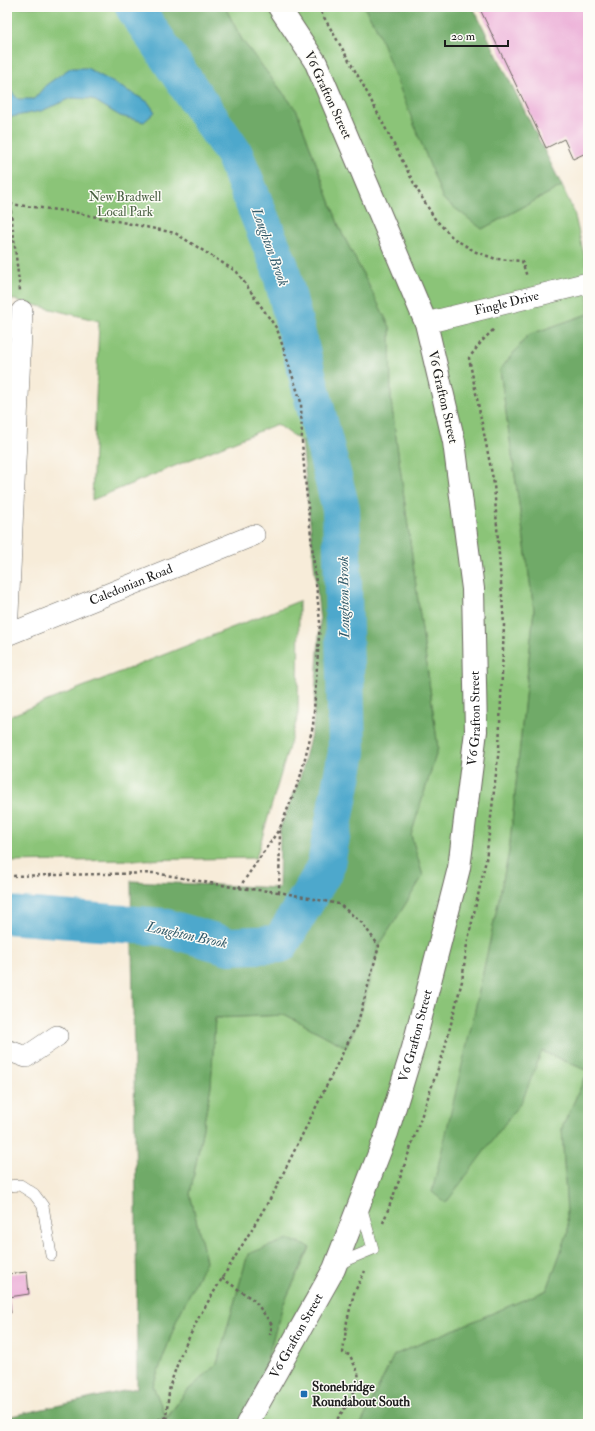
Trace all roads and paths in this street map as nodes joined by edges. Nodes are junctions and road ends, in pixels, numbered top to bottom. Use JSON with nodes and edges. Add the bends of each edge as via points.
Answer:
{"nodes":[{"id":1,"x":279,"y":7,"type":"edge"},
{"id":2,"x":318,"y":7,"type":"edge"},
{"id":3,"x":7,"y":199,"type":"edge"},
{"id":4,"x":10,"y":204,"type":"junction"},
{"id":5,"x":526,"y":272,"type":"dead end"},
{"id":6,"x":588,"y":283,"type":"edge"},
{"id":7,"x":22,"y":311,"type":"joint"},
{"id":8,"x":426,"y":324,"type":"junction"},
{"id":9,"x":254,"y":535,"type":"dead end"},
{"id":10,"x":7,"y":635,"type":"edge"},
{"id":11,"x":280,"y":828,"type":"junction"},
{"id":12,"x":7,"y":876,"type":"edge"},
{"id":13,"x":238,"y":888,"type":"junction"},
{"id":14,"x":280,"y":892,"type":"junction"},
{"id":15,"x":57,"y":1036,"type":"dead end"},
{"id":16,"x":7,"y":1050,"type":"edge"},
{"id":17,"x":7,"y":1186,"type":"edge"},
{"id":18,"x":360,"y":1202,"type":"junction"},
{"id":19,"x":51,"y":1255,"type":"dead end"},
{"id":20,"x":334,"y":1269,"type":"junction"},
{"id":21,"x":222,"y":1278,"type":"junction"},
{"id":22,"x":270,"y":1338,"type":"dead end"},
{"id":23,"x":166,"y":1417,"type":"junction"},
{"id":24,"x":148,"y":1424,"type":"edge"},
{"id":25,"x":170,"y":1424,"type":"edge"},
{"id":26,"x":247,"y":1424,"type":"edge"}],
"edges":[{"from":1,"to":8,"type":"street","name":"V6 Grafton Street","via":[[316,63]]},
{"from":2,"to":5,"type":"path","via":[[435,219],[453,238],[476,252],[496,259],[522,261]]},
{"from":3,"to":4,"type":"path"},
{"from":4,"to":7,"type":"path"},
{"from":4,"to":11,"type":"path","via":[[73,212],[175,233],[237,272],[277,329],[301,402],[305,478],[320,622],[313,726],[300,778]]},
{"from":6,"to":8,"type":"street","name":"Fingle Drive"},
{"from":7,"to":10,"type":"street"},
{"from":8,"to":18,"type":"street","name":"V6 Grafton Street","via":[[454,442],[473,589],[476,731],[459,868],[413,1048],[387,1133]]},
{"from":9,"to":10,"type":"street","name":"Caledonian Road"},
{"from":11,"to":13,"type":"path"},
{"from":11,"to":14,"type":"path"},
{"from":12,"to":13,"type":"path","via":[[155,873]]},
{"from":13,"to":14,"type":"path"},
{"from":14,"to":21,"type":"path","via":[[338,904],[362,923],[379,946],[358,1022],[274,1194]]},
{"from":15,"to":16,"type":"street","via":[[26,1056]]},
{"from":17,"to":19,"type":"lane","via":[[20,1185],[34,1194],[43,1206]]},
{"from":18,"to":20,"type":"street","name":"V6 Grafton Street"},
{"from":18,"to":20,"type":"lane","via":[[373,1249]]},
{"from":20,"to":26,"type":"street","name":"V6 Grafton Street"},
{"from":21,"to":22,"type":"path","via":[[255,1301],[272,1325]]},
{"from":21,"to":23,"type":"path","via":[[181,1354],[170,1385]]},
{"from":23,"to":24,"type":"path"},
{"from":23,"to":25,"type":"path"}]}
